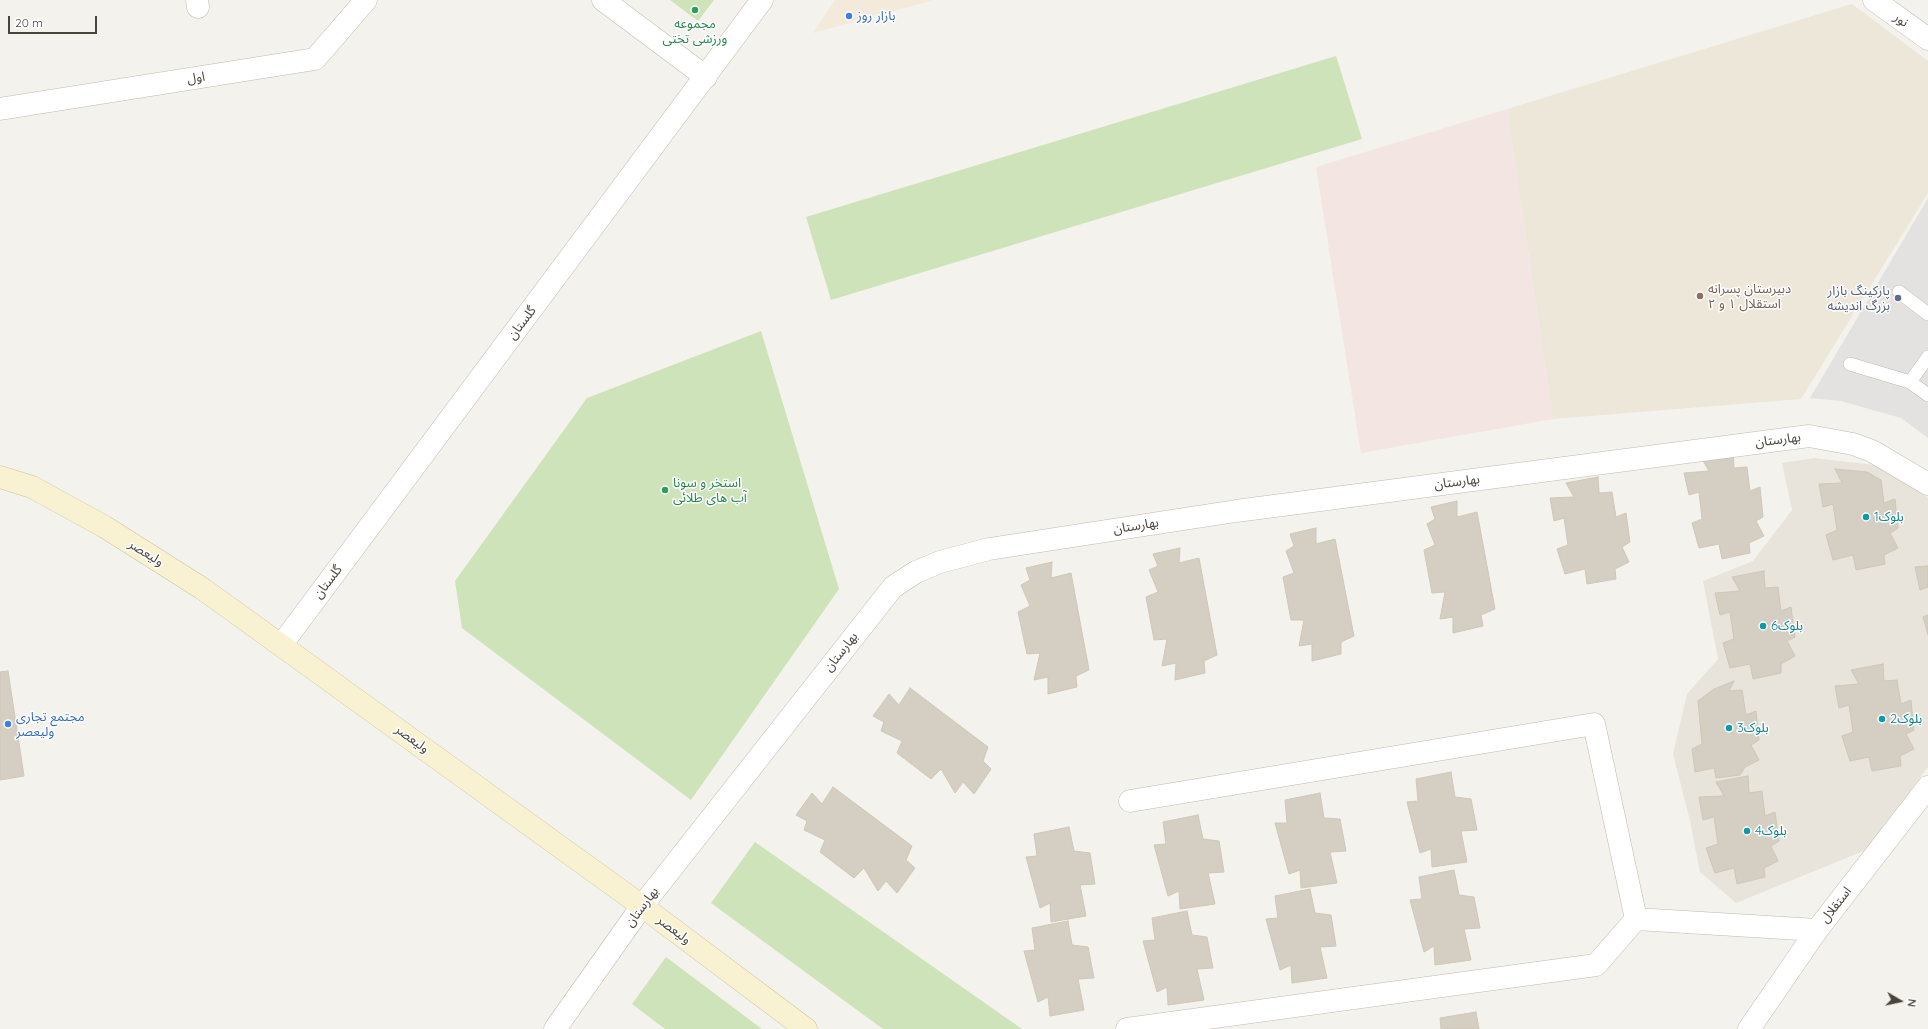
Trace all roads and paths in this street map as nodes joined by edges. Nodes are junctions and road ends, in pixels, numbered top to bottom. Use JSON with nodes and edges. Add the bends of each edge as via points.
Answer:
{"nodes":[{"id":1,"x":366,"y":0,"type":"edge"},
{"id":2,"x":603,"y":0,"type":"edge"},
{"id":3,"x":762,"y":0,"type":"edge"},
{"id":4,"x":1874,"y":0,"type":"edge"},
{"id":5,"x":1928,"y":40,"type":"edge"},
{"id":6,"x":706,"y":77,"type":"junction"},
{"id":7,"x":0,"y":109,"type":"edge"},
{"id":8,"x":1899,"y":292,"type":"dead end"},
{"id":9,"x":1928,"y":314,"type":"edge"},
{"id":10,"x":1928,"y":357,"type":"edge"},
{"id":11,"x":1850,"y":364,"type":"dead end"},
{"id":12,"x":1910,"y":382,"type":"junction"},
{"id":13,"x":1928,"y":395,"type":"edge"},
{"id":14,"x":0,"y":478,"type":"edge"},
{"id":15,"x":1928,"y":484,"type":"edge"},
{"id":16,"x":282,"y":644,"type":"junction"},
{"id":17,"x":1928,"y":786,"type":"edge"},
{"id":18,"x":1130,"y":801,"type":"dead end"},
{"id":19,"x":642,"y":906,"type":"junction"},
{"id":20,"x":1636,"y":920,"type":"junction"},
{"id":21,"x":1817,"y":930,"type":"junction"},
{"id":22,"x":556,"y":1029,"type":"edge"},
{"id":23,"x":806,"y":1029,"type":"edge"},
{"id":24,"x":1127,"y":1029,"type":"edge"},
{"id":25,"x":1750,"y":1029,"type":"edge"}],
"edges":[{"from":1,"to":7,"type":"street","name":"اول","via":[[315,59]]},
{"from":2,"to":6,"type":"street"},
{"from":3,"to":6,"type":"street","name":"گلستان"},
{"from":4,"to":5,"type":"street","name":"نور"},
{"from":6,"to":16,"type":"street","name":"گلستان"},
{"from":8,"to":9,"type":"lane"},
{"from":10,"to":12,"type":"lane"},
{"from":11,"to":12,"type":"lane"},
{"from":12,"to":13,"type":"lane"},
{"from":14,"to":16,"type":"main road","name":"ولیعصر","via":[[32,487],[105,527],[203,589]]},
{"from":15,"to":19,"type":"street","name":"بهارستان","via":[[1872,451],[1843,441],[1809,436],[1236,511],[989,549],[940,562],[916,572],[893,587]]},
{"from":16,"to":19,"type":"main road","name":"ولیعصر"},
{"from":17,"to":21,"type":"street","name":"استقلال"},
{"from":18,"to":20,"type":"street","via":[[1594,724]]},
{"from":19,"to":22,"type":"street","name":"بهارستان"},
{"from":19,"to":23,"type":"main road","name":"ولیعصر"},
{"from":20,"to":21,"type":"street"},
{"from":20,"to":24,"type":"street","via":[[1596,965]]},
{"from":21,"to":25,"type":"street","name":"استقلال"}]}
